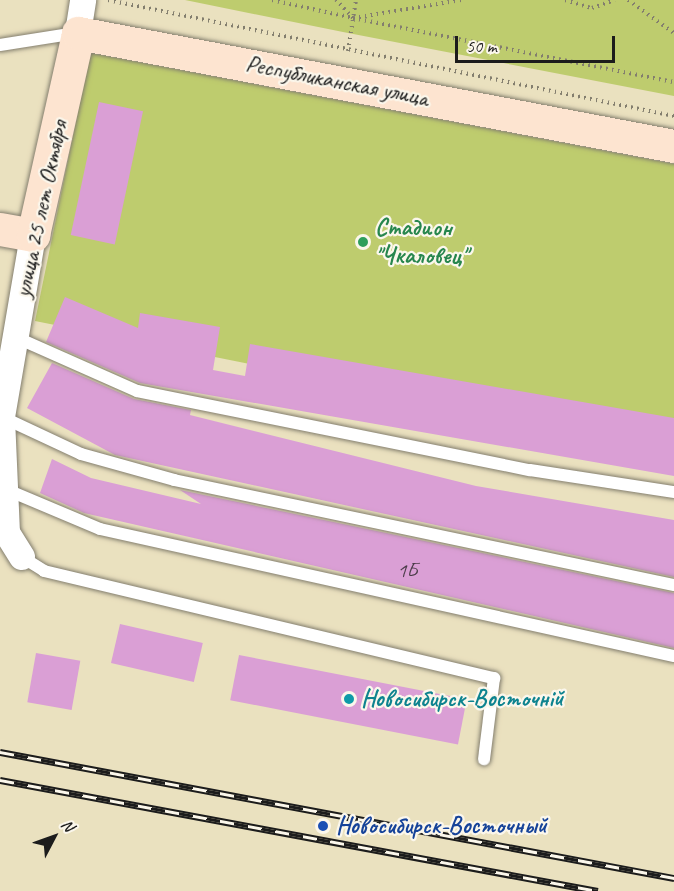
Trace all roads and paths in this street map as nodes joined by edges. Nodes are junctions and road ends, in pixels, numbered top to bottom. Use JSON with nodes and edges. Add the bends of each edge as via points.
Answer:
{"nodes":[{"id":1,"x":83,"y":0,"type":"edge"},
{"id":2,"x":108,"y":0,"type":"edge"},
{"id":3,"x":272,"y":0,"type":"edge"},
{"id":4,"x":336,"y":0,"type":"edge"},
{"id":5,"x":356,"y":0,"type":"edge"},
{"id":6,"x":460,"y":0,"type":"edge"},
{"id":7,"x":565,"y":0,"type":"edge"},
{"id":8,"x":615,"y":0,"type":"edge"},
{"id":9,"x":627,"y":0,"type":"edge"},
{"id":10,"x":353,"y":18,"type":"junction"},
{"id":11,"x":78,"y":33,"type":"junction"},
{"id":12,"x":674,"y":33,"type":"edge"},
{"id":13,"x":0,"y":45,"type":"edge"},
{"id":14,"x":348,"y":51,"type":"junction"},
{"id":15,"x":674,"y":82,"type":"edge"},
{"id":16,"x":674,"y":116,"type":"edge"},
{"id":17,"x":674,"y":146,"type":"edge"},
{"id":18,"x":0,"y":229,"type":"edge"},
{"id":19,"x":33,"y":235,"type":"junction"},
{"id":20,"x":15,"y":337,"type":"junction"},
{"id":21,"x":2,"y":417,"type":"junction"},
{"id":22,"x":5,"y":489,"type":"junction"},
{"id":23,"x":674,"y":492,"type":"edge"},
{"id":24,"x":11,"y":555,"type":"edge"},
{"id":25,"x":674,"y":585,"type":"edge"},
{"id":26,"x":674,"y":656,"type":"edge"},
{"id":27,"x":484,"y":759,"type":"dead end"}],
"edges":[{"from":1,"to":11,"type":"street","name":"улица 25 лет Октября"},
{"from":2,"to":14,"type":"path"},
{"from":3,"to":10,"type":"path"},
{"from":4,"to":10,"type":"path"},
{"from":5,"to":10,"type":"path"},
{"from":6,"to":10,"type":"path"},
{"from":7,"to":8,"type":"path","via":[[592,8]]},
{"from":9,"to":12,"type":"path"},
{"from":10,"to":14,"type":"path"},
{"from":10,"to":15,"type":"path"},
{"from":11,"to":13,"type":"lane","name":"Республиканская улица"},
{"from":11,"to":17,"type":"street","name":"Республиканская улица"},
{"from":11,"to":19,"type":"street","name":"улица 25 лет Октября"},
{"from":14,"to":16,"type":"path"},
{"from":18,"to":19,"type":"street"},
{"from":19,"to":20,"type":"street","name":"улица 25 лет Октября"},
{"from":20,"to":21,"type":"street","name":"улица 25 лет Октября"},
{"from":20,"to":23,"type":"lane","via":[[137,391],[530,470]]},
{"from":21,"to":22,"type":"street","name":"улица 25 лет Октября"},
{"from":21,"to":25,"type":"lane","via":[[81,454],[174,480]]},
{"from":22,"to":24,"type":"street","name":"улица 25 лет Октября"},
{"from":22,"to":26,"type":"lane","via":[[100,529]]},
{"from":24,"to":27,"type":"lane","via":[[44,571],[494,678]]}]}
